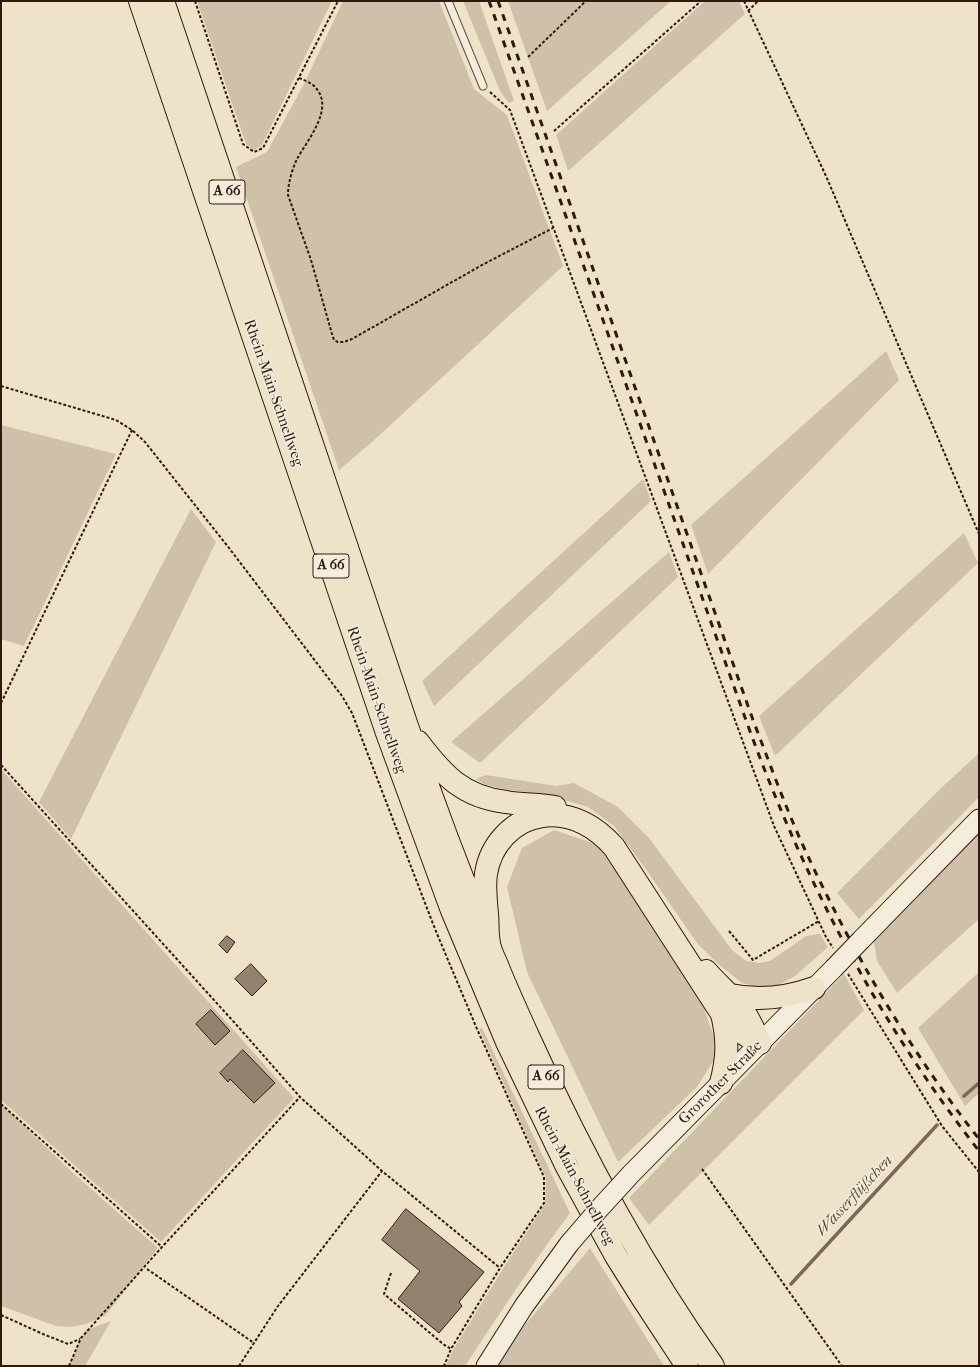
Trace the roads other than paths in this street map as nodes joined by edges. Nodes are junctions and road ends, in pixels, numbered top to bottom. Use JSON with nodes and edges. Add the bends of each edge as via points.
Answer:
{"nodes":[{"id":1,"x":140,"y":1,"type":"edge"},
{"id":2,"x":163,"y":1,"type":"edge"},
{"id":3,"x":448,"y":1,"type":"edge"},
{"id":4,"x":483,"y":86,"type":"road end"},
{"id":5,"x":407,"y":726,"type":"junction"},
{"id":6,"x":979,"y":819,"type":"edge"},
{"id":7,"x":489,"y":944,"type":"junction"},
{"id":8,"x":814,"y":988,"type":"junction"},
{"id":9,"x":726,"y":1004,"type":"junction"},
{"id":10,"x":760,"y":1043,"type":"junction"},
{"id":11,"x":721,"y":1083,"type":"junction"},
{"id":12,"x":671,"y":1342,"type":"junction"},
{"id":13,"x":486,"y":1366,"type":"edge"},
{"id":14,"x":681,"y":1366,"type":"edge"},
{"id":15,"x":687,"y":1366,"type":"edge"},
{"id":16,"x":713,"y":1366,"type":"edge"}],
"edges":[{"from":1,"to":12,"type":"highway","name":"Rhein-Main-Schnellweg","number":"A 66","via":[[387,733],[451,908],[507,1042],[564,1160],[616,1256]]},
{"from":2,"to":5,"type":"highway","name":"Rhein-Main-Schnellweg","number":"A 66"},
{"from":3,"to":4,"type":"lane"},
{"from":5,"to":7,"type":"highway","name":"Rhein-Main-Schnellweg","number":"A 66"},
{"from":5,"to":9,"type":"highway","via":[[444,774],[473,794],[506,802],[575,810],[601,825],[624,849],[695,957],[714,980]]},
{"from":6,"to":8,"type":"main road","name":"Grorother Straße","bridge":true,"via":[[861,940],[841,970]]},
{"from":7,"to":9,"type":"highway","via":[[486,875],[497,846],[510,830],[529,819],[550,815],[571,817],[590,826],[614,847]]},
{"from":7,"to":16,"type":"highway","number":"A 66","via":[[516,1011],[579,1142],[651,1273]]},
{"from":8,"to":9,"type":"highway","via":[[801,993]]},
{"from":8,"to":10,"type":"main road","name":"Grorother Straße"},
{"from":9,"to":10,"type":"highway","via":[[734,1027]]},
{"from":9,"to":11,"type":"highway","via":[[727,1048]]},
{"from":10,"to":11,"type":"main road","name":"Grorother Straße"},
{"from":11,"to":13,"type":"main road","name":"Grorother Straße","bridge":true,"via":[[631,1174],[569,1244],[524,1306]]},
{"from":12,"to":14,"type":"highway"},
{"from":12,"to":15,"type":"highway","name":"Rhein-Main-Schnellweg","number":"A 66"}]}
